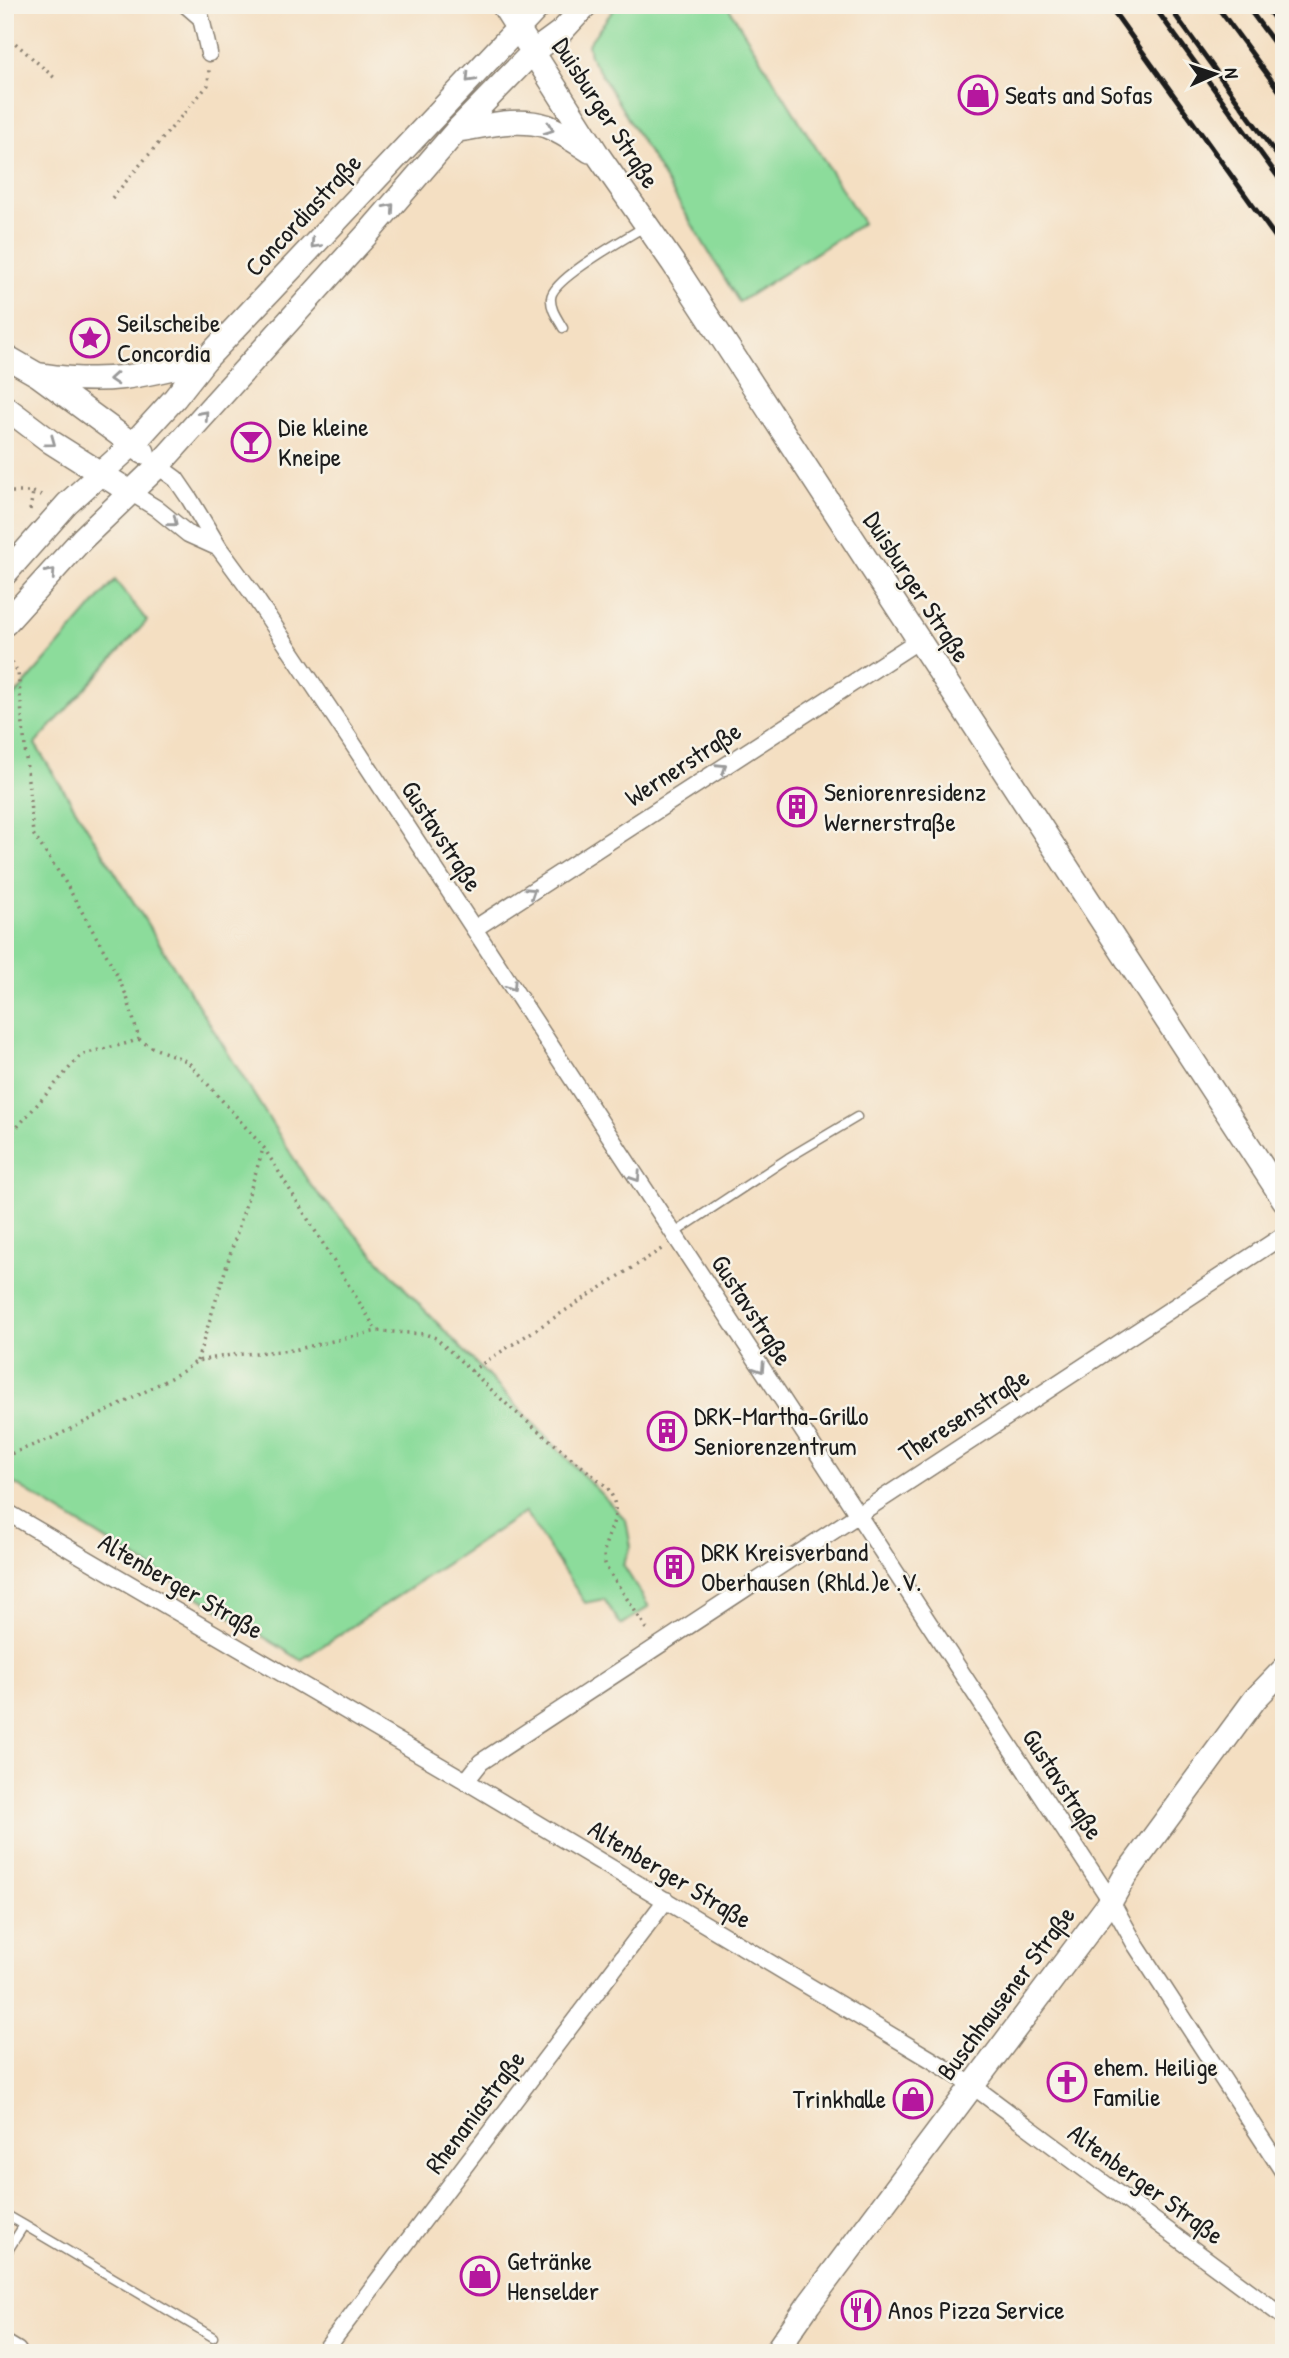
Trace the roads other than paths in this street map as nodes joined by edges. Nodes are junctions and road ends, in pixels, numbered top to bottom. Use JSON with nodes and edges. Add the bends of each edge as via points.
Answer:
{"nodes":[{"id":1,"x":186,"y":5,"type":"edge"},
{"id":2,"x":503,"y":5,"type":"edge"},
{"id":3,"x":540,"y":5,"type":"edge"},
{"id":4,"x":586,"y":5,"type":"edge"},
{"id":5,"x":517,"y":28,"type":"junction"},
{"id":6,"x":209,"y":53,"type":"road end"},
{"id":7,"x":532,"y":53,"type":"junction"},
{"id":8,"x":457,"y":130,"type":"junction"},
{"id":9,"x":598,"y":155,"type":"junction"},
{"id":10,"x":646,"y":225,"type":"junction"},
{"id":11,"x":564,"y":328,"type":"dead end"},
{"id":12,"x":5,"y":356,"type":"edge"},
{"id":13,"x":205,"y":360,"type":"junction"},
{"id":14,"x":37,"y":374,"type":"junction"},
{"id":15,"x":5,"y":407,"type":"edge"},
{"id":16,"x":134,"y":444,"type":"junction"},
{"id":17,"x":158,"y":466,"type":"junction"},
{"id":18,"x":99,"y":474,"type":"junction"},
{"id":19,"x":130,"y":492,"type":"junction"},
{"id":20,"x":219,"y":548,"type":"junction"},
{"id":21,"x":5,"y":574,"type":"edge"},
{"id":22,"x":5,"y":624,"type":"edge"},
{"id":23,"x":919,"y":640,"type":"junction"},
{"id":24,"x":474,"y":929,"type":"junction"},
{"id":25,"x":858,"y":1117,"type":"dead end"},
{"id":26,"x":1284,"y":1200,"type":"edge"},
{"id":27,"x":1284,"y":1235,"type":"edge"},
{"id":28,"x":675,"y":1237,"type":"junction"},
{"id":29,"x":5,"y":1511,"type":"edge"},
{"id":30,"x":857,"y":1514,"type":"junction"},
{"id":31,"x":1283,"y":1671,"type":"edge"},
{"id":32,"x":466,"y":1781,"type":"junction"},
{"id":33,"x":666,"y":1900,"type":"junction"},
{"id":34,"x":1111,"y":1901,"type":"junction"},
{"id":35,"x":973,"y":2086,"type":"junction"},
{"id":36,"x":1284,"y":2173,"type":"edge"},
{"id":37,"x":5,"y":2214,"type":"edge"},
{"id":38,"x":24,"y":2225,"type":"junction"},
{"id":39,"x":5,"y":2256,"type":"edge"},
{"id":40,"x":1284,"y":2316,"type":"edge"},
{"id":41,"x":213,"y":2337,"type":"dead end"},
{"id":42,"x":5,"y":2347,"type":"edge"},
{"id":43,"x":15,"y":2353,"type":"edge"},
{"id":44,"x":323,"y":2353,"type":"edge"},
{"id":45,"x":775,"y":2353,"type":"edge"}],
"edges":[{"from":1,"to":6,"type":"street","via":[[201,19]]},
{"from":2,"to":5,"type":"main road","name":"Duisburger Straße"},
{"from":3,"to":5,"type":"main road","name":"Concordiastraße"},
{"from":4,"to":7,"type":"main road"},
{"from":5,"to":7,"type":"main road","name":"Duisburger Straße"},
{"from":5,"to":13,"type":"main road","name":"Concordiastraße","one_way":true},
{"from":7,"to":8,"type":"main road"},
{"from":7,"to":9,"type":"main road","name":"Duisburger Straße"},
{"from":8,"to":9,"type":"main road","one_way":true,"via":[[509,123],[545,126]]},
{"from":17,"to":8,"type":"main road","one_way":true},
{"from":9,"to":10,"type":"main road","name":"Duisburger Straße"},
{"from":10,"to":11,"type":"lane","via":[[555,286],[552,310]]},
{"from":10,"to":23,"type":"main road","name":"Duisburger Straße"},
{"from":12,"to":14,"type":"main road"},
{"from":13,"to":14,"type":"main road","one_way":true,"via":[[111,380]]},
{"from":13,"to":16,"type":"main road","name":"Concordiastraße"},
{"from":14,"to":16,"type":"main road"},
{"from":15,"to":18,"type":"main road","one_way":true},
{"from":16,"to":17,"type":"main road"},
{"from":16,"to":18,"type":"main road","name":"Concordiastraße"},
{"from":17,"to":19,"type":"main road"},
{"from":17,"to":20,"type":"street","name":"Gustavstraße","via":[[176,479]]},
{"from":18,"to":19,"type":"main road"},
{"from":18,"to":21,"type":"main road","name":"Concordiastraße"},
{"from":19,"to":20,"type":"street","one_way":true,"via":[[188,534]]},
{"from":22,"to":19,"type":"main road","one_way":true},
{"from":20,"to":24,"type":"street","name":"Gustavstraße"},
{"from":24,"to":23,"type":"street","name":"Wernerstraße","one_way":true},
{"from":23,"to":26,"type":"main road","name":"Duisburger Straße"},
{"from":24,"to":28,"type":"street","name":"Gustavstraße","one_way":true},
{"from":25,"to":28,"type":"lane","via":[[788,1158]]},
{"from":27,"to":30,"type":"street","name":"Theresenstraße"},
{"from":28,"to":30,"type":"street","name":"Gustavstraße","one_way":true},
{"from":29,"to":32,"type":"street","name":"Altenberger Straße"},
{"from":30,"to":32,"type":"street","name":"Theresenstraße","via":[[481,1762]]},
{"from":30,"to":34,"type":"street","name":"Gustavstraße"},
{"from":31,"to":34,"type":"main road","name":"Buschhausener Straße","via":[[1255,1699]]},
{"from":32,"to":33,"type":"street","name":"Altenberger Straße"},
{"from":33,"to":35,"type":"street","name":"Altenberger Straße"},
{"from":33,"to":44,"type":"street","name":"Rhenaniastraße"},
{"from":34,"to":35,"type":"main road","name":"Buschhausener Straße"},
{"from":34,"to":36,"type":"street","name":"Gustavstraße"},
{"from":35,"to":40,"type":"street","name":"Altenberger Straße"},
{"from":35,"to":45,"type":"main road","name":"Buschhausener Straße"},
{"from":37,"to":38,"type":"lane"},
{"from":38,"to":39,"type":"lane"},
{"from":38,"to":41,"type":"lane"},
{"from":42,"to":43,"type":"main road"}]}
